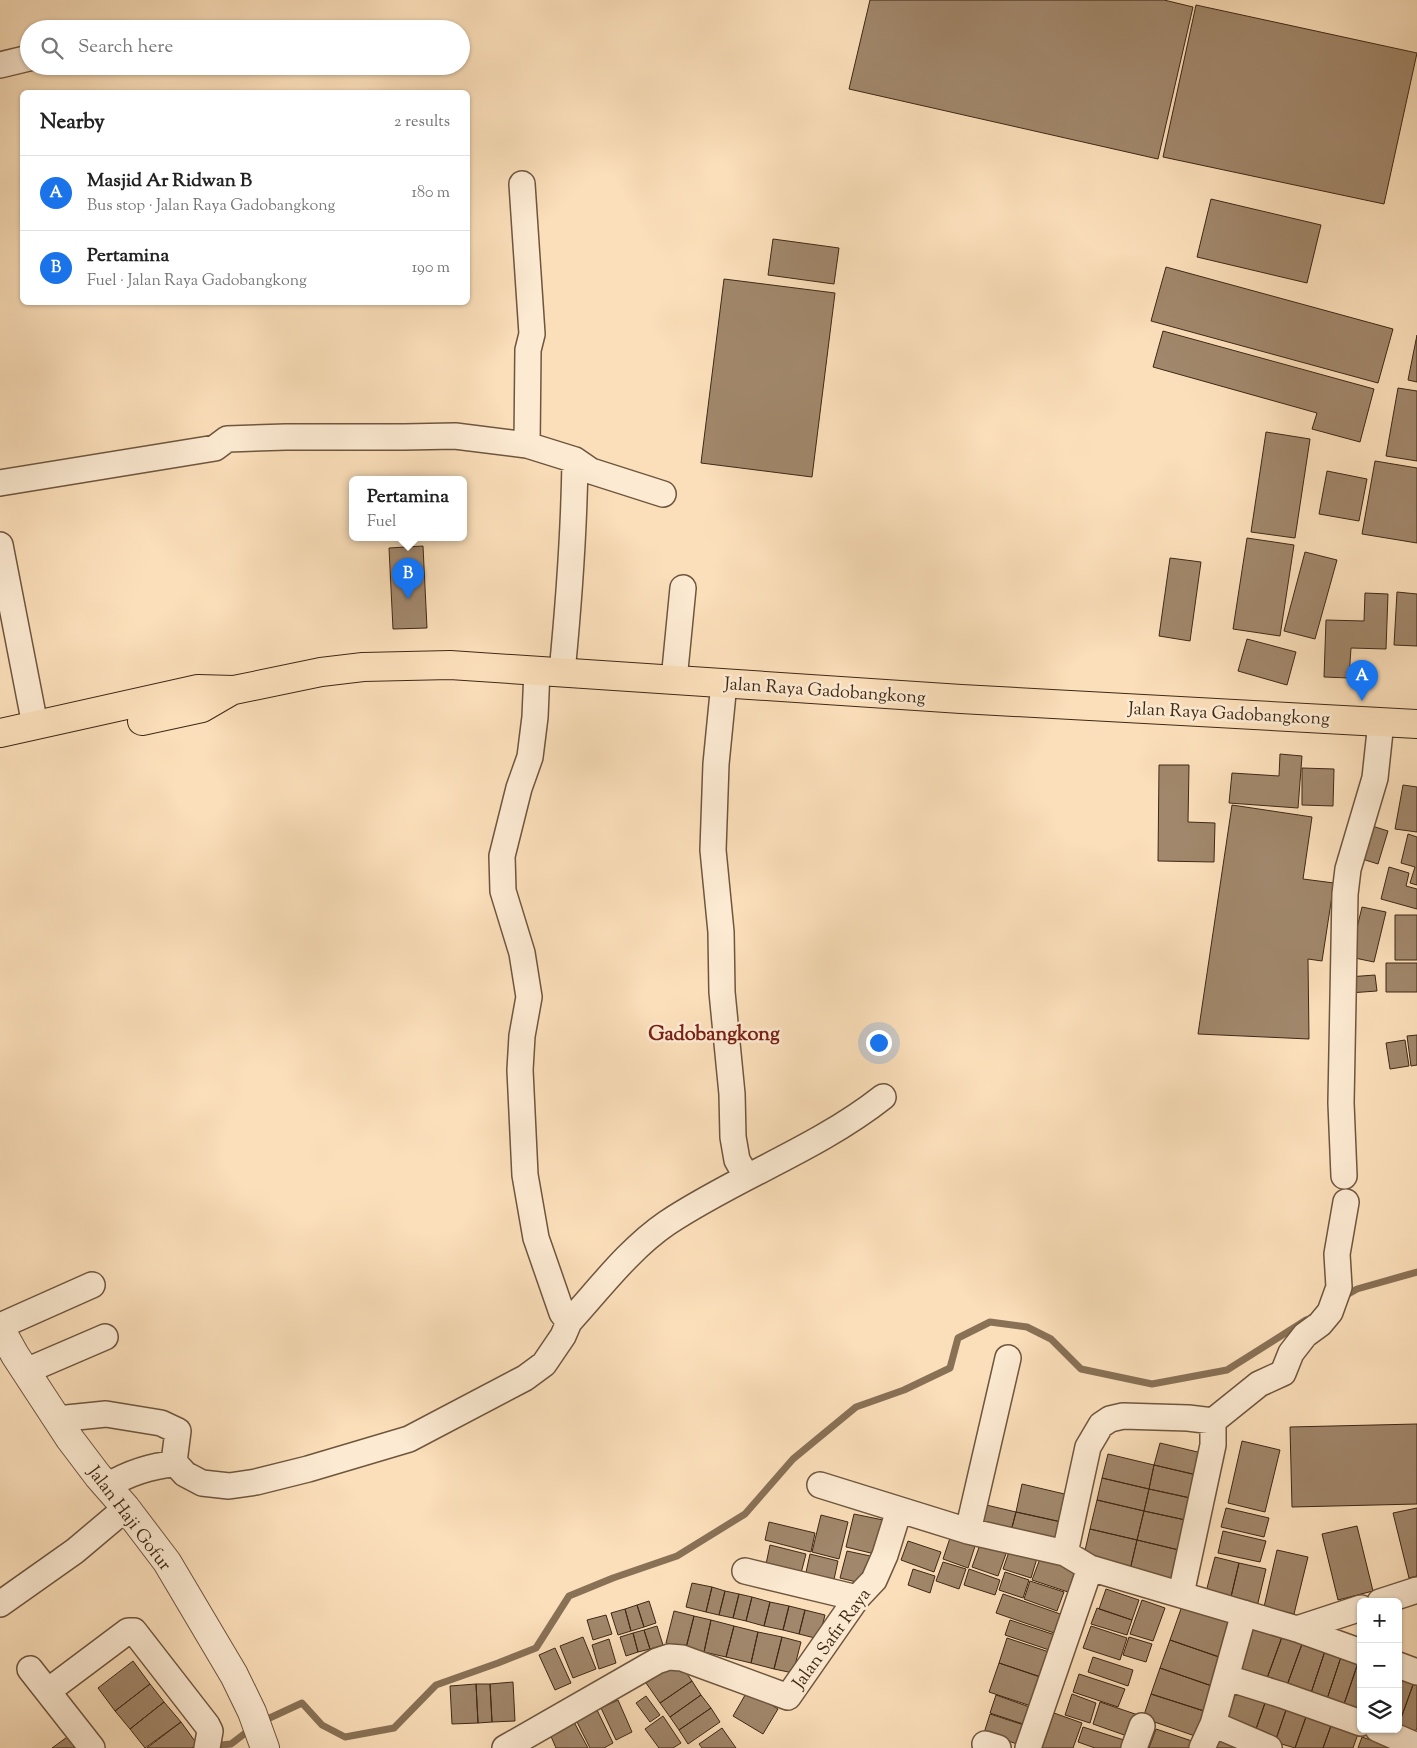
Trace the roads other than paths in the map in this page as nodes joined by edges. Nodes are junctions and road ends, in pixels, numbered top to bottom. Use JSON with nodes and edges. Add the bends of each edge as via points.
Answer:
{"nodes":[{"id":1,"x":20,"y":60,"type":"edge"},
{"id":2,"x":0,"y":65,"type":"edge"},
{"id":3,"x":522,"y":184,"type":"dead end"},
{"id":4,"x":527,"y":445,"type":"junction"},
{"id":5,"x":575,"y":460,"type":"junction"},
{"id":6,"x":0,"y":482,"type":"edge"},
{"id":7,"x":663,"y":494,"type":"dead end"},
{"id":8,"x":0,"y":545,"type":"edge"},
{"id":9,"x":3,"y":573,"type":"edge"},
{"id":10,"x":683,"y":588,"type":"dead end"},
{"id":11,"x":550,"y":671,"type":"junction"},
{"id":12,"x":674,"y":680,"type":"junction"},
{"id":13,"x":724,"y":683,"type":"junction"},
{"id":14,"x":234,"y":690,"type":"junction"},
{"id":15,"x":1381,"y":722,"type":"junction"},
{"id":16,"x":1417,"y":724,"type":"edge"},
{"id":17,"x":35,"y":725,"type":"junction"},
{"id":18,"x":0,"y":733,"type":"edge"},
{"id":19,"x":0,"y":750,"type":"edge"},
{"id":20,"x":883,"y":1097,"type":"dead end"},
{"id":21,"x":750,"y":1174,"type":"junction"},
{"id":22,"x":1344,"y":1176,"type":"dead end"},
{"id":23,"x":1346,"y":1202,"type":"dead end"},
{"id":24,"x":92,"y":1285,"type":"dead end"},
{"id":25,"x":569,"y":1322,"type":"junction"},
{"id":26,"x":1,"y":1332,"type":"edge"},
{"id":27,"x":104,"y":1337,"type":"dead end"},
{"id":28,"x":1008,"y":1358,"type":"dead end"},
{"id":29,"x":26,"y":1371,"type":"junction"},
{"id":30,"x":57,"y":1419,"type":"junction"},
{"id":31,"x":1213,"y":1421,"type":"junction"},
{"id":32,"x":174,"y":1464,"type":"junction"},
{"id":33,"x":820,"y":1485,"type":"dead end"},
{"id":34,"x":107,"y":1486,"type":"junction"},
{"id":35,"x":126,"y":1508,"type":"junction"},
{"id":36,"x":899,"y":1510,"type":"junction"},
{"id":37,"x":968,"y":1531,"type":"junction"},
{"id":38,"x":1065,"y":1553,"type":"junction"},
{"id":39,"x":1090,"y":1568,"type":"junction"},
{"id":40,"x":746,"y":1571,"type":"dead end"},
{"id":41,"x":1417,"y":1590,"type":"edge"},
{"id":42,"x":1181,"y":1594,"type":"junction"},
{"id":43,"x":857,"y":1598,"type":"junction"},
{"id":44,"x":1392,"y":1598,"type":"edge"},
{"id":45,"x":0,"y":1604,"type":"edge"},
{"id":46,"x":1357,"y":1609,"type":"edge"},
{"id":47,"x":1244,"y":1613,"type":"junction"},
{"id":48,"x":1297,"y":1629,"type":"junction"},
{"id":49,"x":1357,"y":1651,"type":"edge"},
{"id":50,"x":1402,"y":1666,"type":"edge"},
{"id":51,"x":30,"y":1669,"type":"dead end"},
{"id":52,"x":1417,"y":1672,"type":"edge"},
{"id":53,"x":1227,"y":1675,"type":"junction"},
{"id":54,"x":48,"y":1691,"type":"junction"},
{"id":55,"x":1357,"y":1722,"type":"edge"},
{"id":56,"x":1213,"y":1724,"type":"junction"},
{"id":57,"x":259,"y":1732,"type":"edge"},
{"id":58,"x":1387,"y":1733,"type":"edge"},
{"id":59,"x":208,"y":1742,"type":"edge"},
{"id":60,"x":1417,"y":1746,"type":"edge"},
{"id":61,"x":92,"y":1748,"type":"edge"},
{"id":62,"x":505,"y":1748,"type":"edge"},
{"id":63,"x":1028,"y":1748,"type":"edge"},
{"id":64,"x":1202,"y":1748,"type":"edge"},
{"id":65,"x":1269,"y":1748,"type":"edge"}],
"edges":[{"from":1,"to":2,"type":"street"},
{"from":3,"to":4,"type":"street","via":[[532,334],[528,350]]},
{"from":4,"to":5,"type":"street"},
{"from":4,"to":6,"type":"street","via":[[455,436],[227,439],[215,448]]},
{"from":5,"to":7,"type":"street","via":[[591,470]]},
{"from":5,"to":11,"type":"street","via":[[571,581]]},
{"from":8,"to":9,"type":"street"},
{"from":9,"to":17,"type":"street"},
{"from":10,"to":12,"type":"street"},
{"from":11,"to":12,"type":"highway","name":"Jalan Raya Gadobangkong"},
{"from":11,"to":14,"type":"highway","name":"Jalan Raya Gadobangkong","via":[[450,665],[363,667]]},
{"from":11,"to":25,"type":"street","via":[[535,718],[530,757],[502,856],[503,891],[522,953],[530,997],[522,1036],[520,1070],[525,1175],[536,1238],[562,1313]]},
{"from":12,"to":13,"type":"highway","name":"Jalan Raya Gadobangkong"},
{"from":13,"to":15,"type":"highway","name":"Jalan Raya Gadobangkong"},
{"from":13,"to":21,"type":"street","via":[[716,764],[713,850],[733,1137],[737,1160],[744,1172]]},
{"from":14,"to":17,"type":"highway","name":"Jalan Raya Gadobangkong","via":[[198,689]]},
{"from":14,"to":19,"type":"highway","name":"Jalan Raya Gadobangkong","via":[[202,708]]},
{"from":15,"to":16,"type":"highway","name":"Jalan Raya Gadobangkong"},
{"from":15,"to":22,"type":"street","via":[[1375,778],[1348,869],[1345,894],[1341,1103]]},
{"from":17,"to":18,"type":"highway","name":"Jalan Raya Gadobangkong"},
{"from":20,"to":21,"type":"street","via":[[792,1154]]},
{"from":21,"to":25,"type":"street","via":[[668,1223],[642,1243]]},
{"from":23,"to":31,"type":"street","via":[[1337,1254],[1339,1287],[1330,1312],[1291,1353],[1283,1373],[1259,1384]]},
{"from":24,"to":26,"type":"street"},
{"from":25,"to":32,"type":"street","via":[[538,1369],[409,1439],[308,1469],[229,1486],[202,1484]]},
{"from":26,"to":29,"type":"street","name":"Jalan Haji Gofur"},
{"from":27,"to":29,"type":"street"},
{"from":28,"to":37,"type":"street"},
{"from":29,"to":30,"type":"street","name":"Jalan Haji Gofur"},
{"from":30,"to":32,"type":"street","via":[[106,1414],[169,1426],[178,1432]]},
{"from":30,"to":34,"type":"street","name":"Jalan Haji Gofur"},
{"from":31,"to":38,"type":"street","via":[[1123,1416],[1101,1425],[1088,1447]]},
{"from":31,"to":42,"type":"street","via":[[1213,1445]]},
{"from":32,"to":34,"type":"street","via":[[153,1466],[126,1475]]},
{"from":33,"to":36,"type":"street"},
{"from":34,"to":35,"type":"street","name":"Jalan Haji Gofur"},
{"from":35,"to":45,"type":"street","via":[[75,1551]]},
{"from":35,"to":57,"type":"street","name":"Jalan Haji Gofur","via":[[166,1562],[234,1675]]},
{"from":36,"to":37,"type":"street"},
{"from":36,"to":43,"type":"street","name":"Jalan Safir Raya","via":[[874,1580]]},
{"from":37,"to":38,"type":"street"},
{"from":38,"to":39,"type":"street"},
{"from":39,"to":42,"type":"street"},
{"from":39,"to":63,"type":"street"},
{"from":40,"to":43,"type":"street"},
{"from":41,"to":44,"type":"street"},
{"from":42,"to":47,"type":"street"},
{"from":43,"to":62,"type":"street","name":"Jalan Safir Raya","via":[[788,1697],[682,1658],[669,1657]]},
{"from":46,"to":48,"type":"street"},
{"from":47,"to":48,"type":"street"},
{"from":47,"to":53,"type":"street"},
{"from":48,"to":49,"type":"street"},
{"from":50,"to":52,"type":"street"},
{"from":51,"to":54,"type":"street"},
{"from":53,"to":55,"type":"street"},
{"from":53,"to":56,"type":"street"},
{"from":54,"to":59,"type":"street","via":[[132,1630],[207,1725]]},
{"from":54,"to":61,"type":"street"},
{"from":56,"to":64,"type":"street"},
{"from":56,"to":65,"type":"street"},
{"from":58,"to":60,"type":"street"}]}
